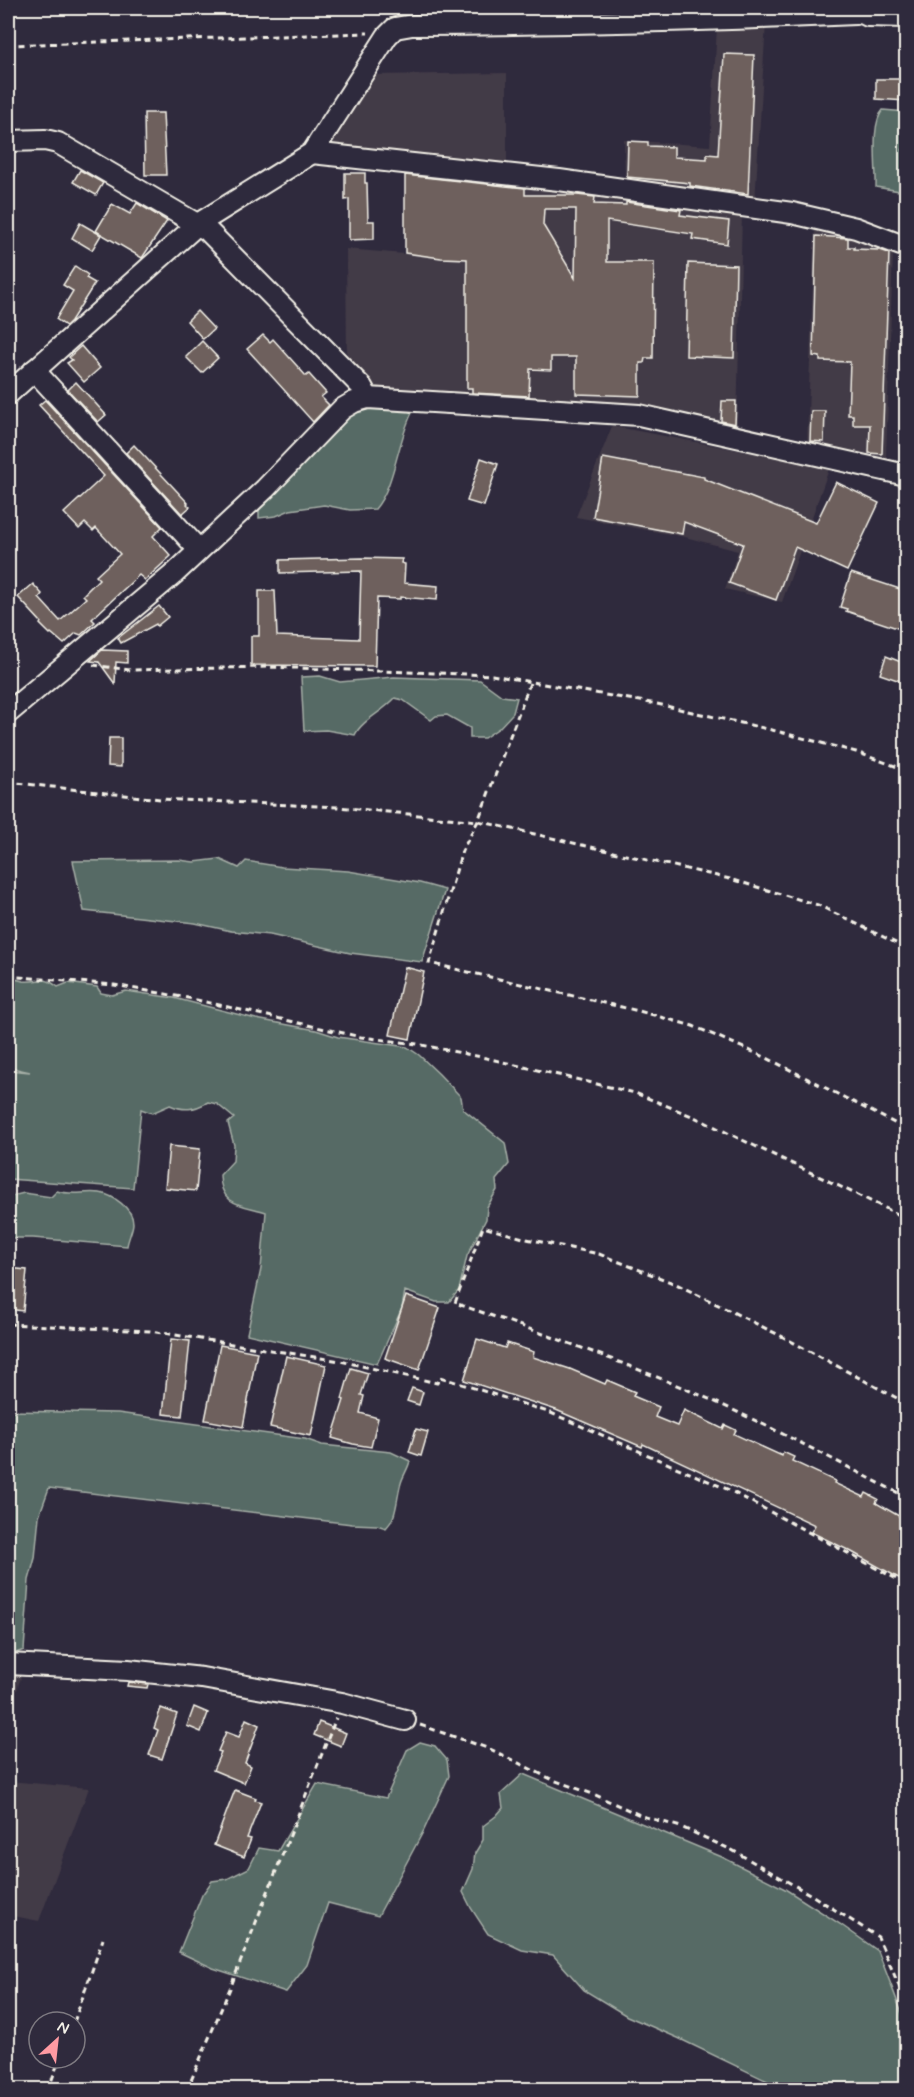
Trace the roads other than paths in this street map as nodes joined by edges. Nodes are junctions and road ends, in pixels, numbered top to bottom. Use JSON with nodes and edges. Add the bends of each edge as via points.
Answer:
{"nodes":[{"id":1,"x":862,"y":10,"type":"edge"},
{"id":2,"x":587,"y":16,"type":"edge"},
{"id":3,"x":906,"y":17,"type":"edge"},
{"id":4,"x":8,"y":141,"type":"edge"},
{"id":5,"x":312,"y":153,"type":"junction"},
{"id":6,"x":198,"y":224,"type":"junction"},
{"id":7,"x":906,"y":247,"type":"edge"},
{"id":8,"x":34,"y":370,"type":"junction"},
{"id":9,"x":8,"y":394,"type":"edge"},
{"id":10,"x":368,"y":398,"type":"junction"},
{"id":11,"x":906,"y":475,"type":"edge"},
{"id":12,"x":199,"y":550,"type":"junction"},
{"id":13,"x":8,"y":713,"type":"edge"},
{"id":14,"x":8,"y":1664,"type":"edge"},
{"id":15,"x":405,"y":1720,"type":"road end"}],
"edges":[{"from":1,"to":2,"type":"street","via":[[750,19]]},
{"from":1,"to":3,"type":"street","via":[[868,16]]},
{"from":2,"to":5,"type":"street","via":[[395,28]]},
{"from":4,"to":6,"type":"street","via":[[58,143]]},
{"from":5,"to":6,"type":"street"},
{"from":5,"to":7,"type":"street","via":[[559,180],[792,213],[856,228]]},
{"from":6,"to":8,"type":"street"},
{"from":6,"to":10,"type":"street","via":[[362,387]]},
{"from":8,"to":9,"type":"street"},
{"from":8,"to":12,"type":"street"},
{"from":10,"to":11,"type":"street","via":[[639,415]]},
{"from":10,"to":12,"type":"street","via":[[342,409]]},
{"from":12,"to":13,"type":"street"},
{"from":14,"to":15,"type":"street","via":[[202,1678],[342,1703]]}]}
